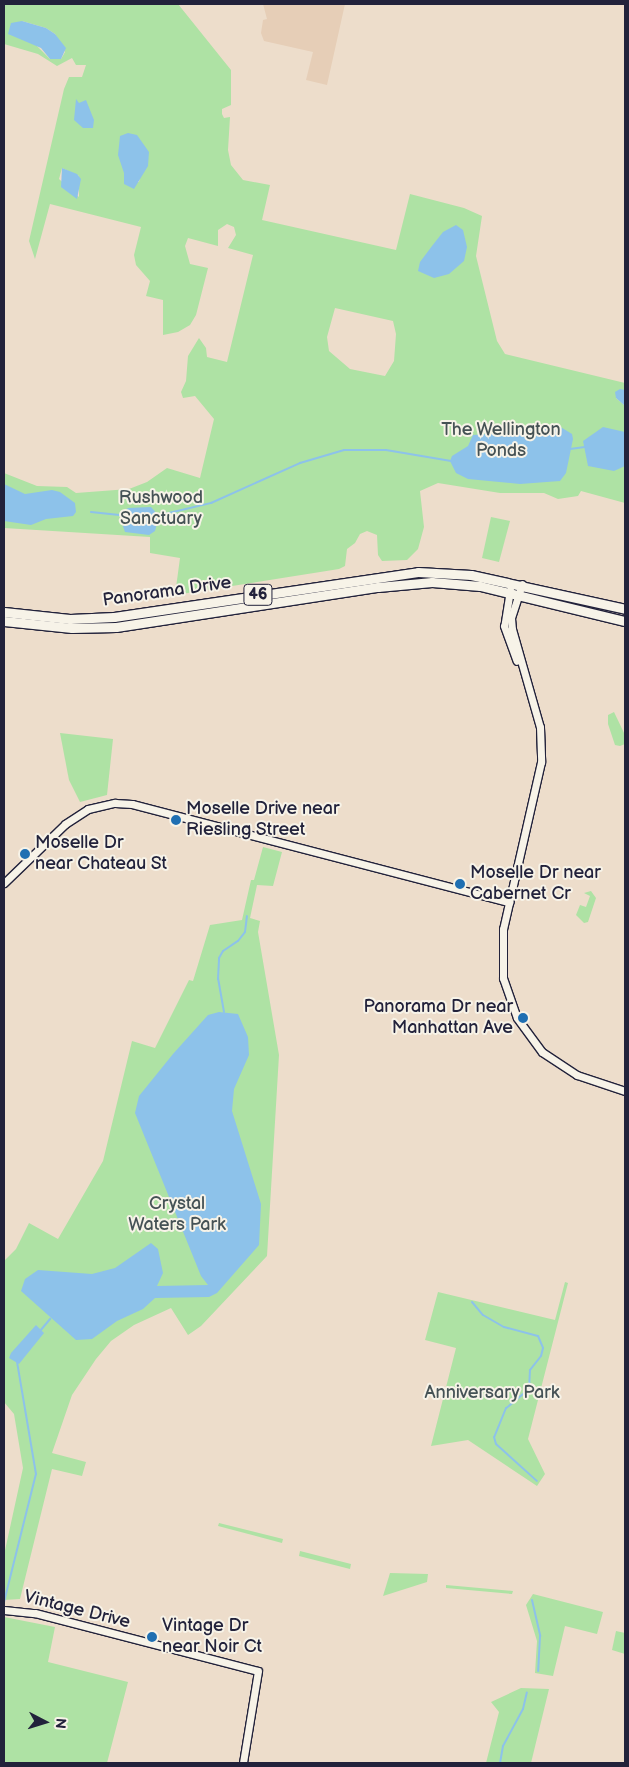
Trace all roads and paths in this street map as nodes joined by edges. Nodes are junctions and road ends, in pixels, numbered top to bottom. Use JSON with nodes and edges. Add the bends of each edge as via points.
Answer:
{"nodes":[{"id":1,"x":512,"y":582,"type":"junction"},
{"id":2,"x":522,"y":584,"type":"junction"},
{"id":3,"x":514,"y":594,"type":"junction"},
{"id":4,"x":625,"y":609,"type":"edge"},
{"id":5,"x":4,"y":612,"type":"edge"},
{"id":6,"x":4,"y":621,"type":"edge"},
{"id":7,"x":625,"y":621,"type":"edge"},
{"id":8,"x":4,"y":883,"type":"edge"},
{"id":9,"x":509,"y":902,"type":"junction"},
{"id":10,"x":625,"y":1091,"type":"edge"},
{"id":11,"x":4,"y":1610,"type":"edge"},
{"id":12,"x":243,"y":1763,"type":"edge"}],
"edges":[{"from":1,"to":2,"type":"main road","name":"Panorama Drive","number":"46"},
{"from":1,"to":3,"type":"street"},
{"from":1,"to":5,"type":"main road","name":"Panorama Drive","number":"46","via":[[471,575],[418,572],[114,617],[70,619]]},
{"from":2,"to":3,"type":"street"},
{"from":2,"to":4,"type":"main road","number":"46"},
{"from":3,"to":6,"type":"main road","name":"Panorama Drive","number":"46","via":[[454,583],[410,583],[116,627]]},
{"from":3,"to":7,"type":"main road","number":"46"},
{"from":3,"to":9,"type":"street","via":[[512,629],[540,727],[541,762]]},
{"from":8,"to":9,"type":"street","via":[[65,824],[88,809],[115,803],[132,804]]},
{"from":9,"to":10,"type":"street","via":[[502,938],[502,965],[508,998],[517,1018],[529,1037],[556,1063],[577,1076]]},
{"from":11,"to":12,"type":"street","name":"Vintage Drive","via":[[35,1613],[258,1671]]}]}
